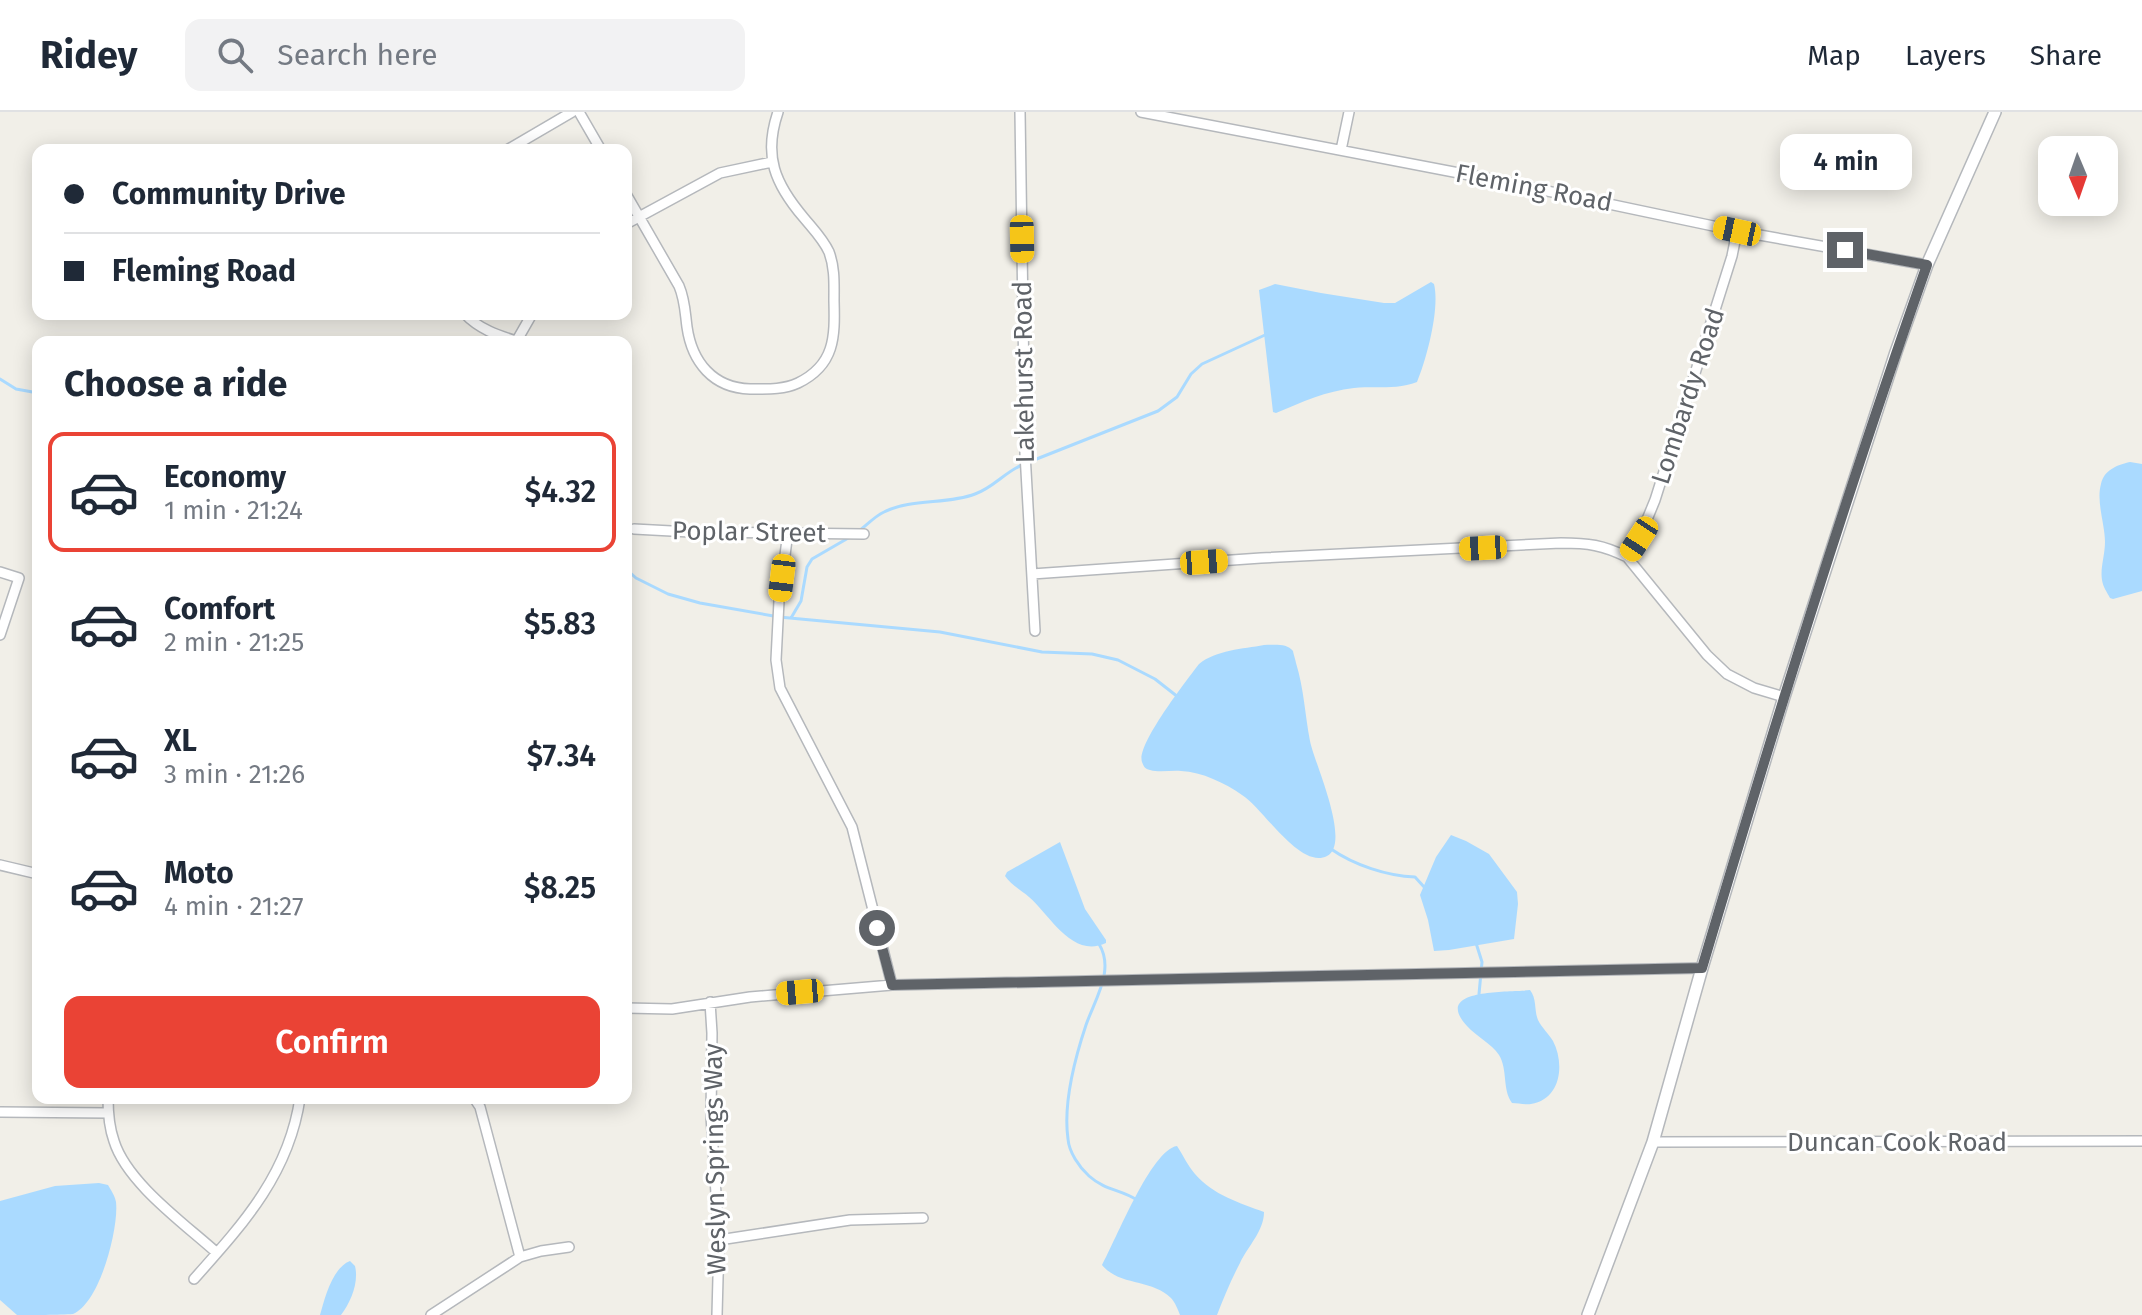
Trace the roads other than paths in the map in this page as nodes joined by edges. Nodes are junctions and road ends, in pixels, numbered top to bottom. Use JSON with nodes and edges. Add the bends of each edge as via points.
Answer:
{"nodes":[{"id":1,"x":572,"y":112,"type":"edge"},
{"id":2,"x":579,"y":112,"type":"edge"},
{"id":3,"x":778,"y":112,"type":"edge"},
{"id":4,"x":1020,"y":112,"type":"edge"},
{"id":5,"x":1141,"y":112,"type":"edge"},
{"id":6,"x":1349,"y":112,"type":"edge"},
{"id":7,"x":1995,"y":112,"type":"edge"},
{"id":8,"x":517,"y":144,"type":"edge"},
{"id":9,"x":598,"y":144,"type":"edge"},
{"id":10,"x":1341,"y":150,"type":"junction"},
{"id":11,"x":772,"y":162,"type":"junction"},
{"id":12,"x":632,"y":205,"type":"edge"},
{"id":13,"x":639,"y":217,"type":"junction"},
{"id":14,"x":632,"y":221,"type":"edge"},
{"id":15,"x":1737,"y":231,"type":"junction"},
{"id":16,"x":1927,"y":265,"type":"junction"},
{"id":17,"x":472,"y":320,"type":"edge"},
{"id":18,"x":500,"y":336,"type":"edge"},
{"id":19,"x":634,"y":529,"type":"dead end"},
{"id":20,"x":788,"y":532,"type":"junction"},
{"id":21,"x":864,"y":534,"type":"dead end"},
{"id":22,"x":1627,"y":557,"type":"junction"},
{"id":23,"x":0,"y":572,"type":"edge"},
{"id":24,"x":1032,"y":574,"type":"junction"},
{"id":25,"x":1035,"y":631,"type":"dead end"},
{"id":26,"x":0,"y":635,"type":"edge"},
{"id":27,"x":1784,"y":697,"type":"junction"},
{"id":28,"x":0,"y":865,"type":"edge"},
{"id":29,"x":32,"y":873,"type":"edge"},
{"id":30,"x":1702,"y":968,"type":"junction"},
{"id":31,"x":892,"y":985,"type":"junction"},
{"id":32,"x":710,"y":1002,"type":"junction"},
{"id":33,"x":632,"y":1008,"type":"edge"},
{"id":34,"x":108,"y":1104,"type":"edge"},
{"id":35,"x":299,"y":1104,"type":"edge"},
{"id":36,"x":478,"y":1104,"type":"edge"},
{"id":37,"x":0,"y":1112,"type":"edge"},
{"id":38,"x":108,"y":1113,"type":"junction"},
{"id":39,"x":2142,"y":1141,"type":"edge"},
{"id":40,"x":1653,"y":1142,"type":"junction"},
{"id":41,"x":923,"y":1218,"type":"dead end"},
{"id":42,"x":719,"y":1240,"type":"junction"},
{"id":43,"x":569,"y":1247,"type":"dead end"},
{"id":44,"x":217,"y":1253,"type":"junction"},
{"id":45,"x":520,"y":1257,"type":"junction"},
{"id":46,"x":194,"y":1279,"type":"dead end"},
{"id":47,"x":436,"y":1314,"type":"edge"},
{"id":48,"x":717,"y":1315,"type":"edge"},
{"id":49,"x":1588,"y":1315,"type":"edge"}],
"edges":[{"from":1,"to":8,"type":"street"},
{"from":2,"to":9,"type":"street"},
{"from":3,"to":11,"type":"street"},
{"from":4,"to":24,"type":"street","name":"Lakehurst Road"},
{"from":5,"to":10,"type":"street","name":"Fleming Road"},
{"from":6,"to":10,"type":"street"},
{"from":7,"to":16,"type":"street"},
{"from":10,"to":15,"type":"street","name":"Fleming Road"},
{"from":11,"to":13,"type":"street","via":[[720,173]]},
{"from":11,"to":13,"type":"street","via":[[783,192],[828,250],[834,278],[835,332],[829,354],[795,384],[741,388],[721,383],[702,367],[690,343],[684,297]]},
{"from":12,"to":13,"type":"street"},
{"from":13,"to":14,"type":"street"},
{"from":15,"to":16,"type":"street","name":"Fleming Road"},
{"from":15,"to":22,"type":"street","name":"Lombardy Road","via":[[1655,500]]},
{"from":16,"to":27,"type":"street"},
{"from":17,"to":18,"type":"street"},
{"from":19,"to":20,"type":"street","name":"Poplar Street"},
{"from":20,"to":21,"type":"street","name":"Poplar Street"},
{"from":20,"to":31,"type":"street","via":[[779,601],[780,688],[852,827]]},
{"from":22,"to":24,"type":"street","via":[[1590,543],[1561,543]]},
{"from":22,"to":27,"type":"street","via":[[1727,674]]},
{"from":23,"to":26,"type":"street","via":[[19,578]]},
{"from":24,"to":25,"type":"street","name":"Lakehurst Road"},
{"from":27,"to":30,"type":"street"},
{"from":28,"to":29,"type":"street"},
{"from":30,"to":31,"type":"street"},
{"from":30,"to":40,"type":"street"},
{"from":31,"to":32,"type":"street"},
{"from":32,"to":33,"type":"street","via":[[672,1009]]},
{"from":32,"to":42,"type":"street","name":"Weslyn Springs Way"},
{"from":34,"to":38,"type":"street"},
{"from":35,"to":44,"type":"street","via":[[283,1159],[259,1202]]},
{"from":36,"to":45,"type":"street"},
{"from":37,"to":38,"type":"street"},
{"from":38,"to":44,"type":"street","via":[[114,1142],[131,1174]]},
{"from":39,"to":40,"type":"street","name":"Duncan Cook Road"},
{"from":40,"to":49,"type":"street"},
{"from":41,"to":42,"type":"street","via":[[850,1220]]},
{"from":42,"to":48,"type":"street","name":"Weslyn Springs Way"},
{"from":43,"to":45,"type":"street"},
{"from":44,"to":46,"type":"street"},
{"from":45,"to":47,"type":"street"}]}
